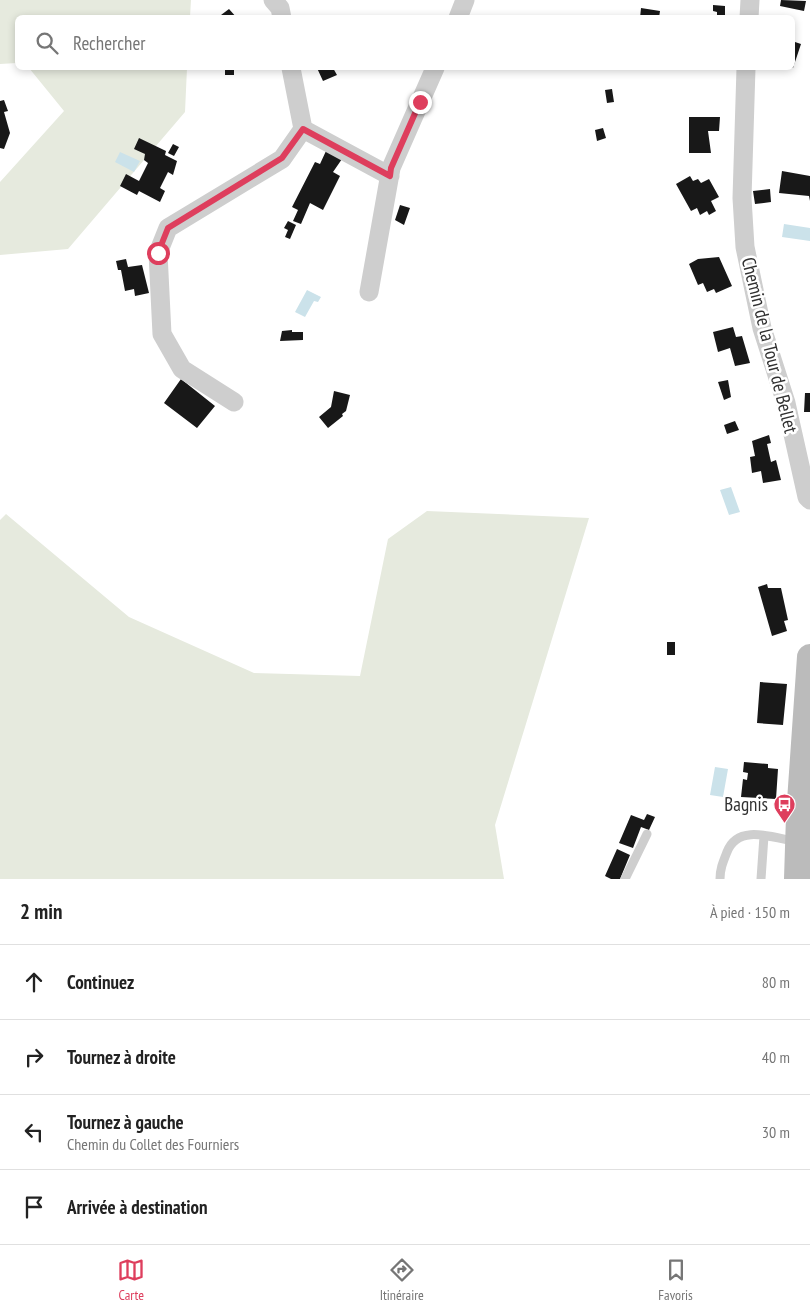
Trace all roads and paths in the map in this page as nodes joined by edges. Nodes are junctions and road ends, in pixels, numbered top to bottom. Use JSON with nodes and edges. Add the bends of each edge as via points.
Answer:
{"nodes":[{"id":1,"x":273,"y":0,"type":"edge"},
{"id":2,"x":465,"y":0,"type":"edge"},
{"id":3,"x":750,"y":0,"type":"edge"},
{"id":4,"x":281,"y":15,"type":"edge"},
{"id":5,"x":459,"y":15,"type":"edge"},
{"id":6,"x":748,"y":15,"type":"edge"},
{"id":7,"x":291,"y":70,"type":"edge"},
{"id":8,"x":434,"y":70,"type":"edge"},
{"id":9,"x":746,"y":70,"type":"edge"},
{"id":10,"x":303,"y":129,"type":"junction"},
{"id":11,"x":390,"y":176,"type":"junction"},
{"id":12,"x":369,"y":292,"type":"dead end"},
{"id":13,"x":234,"y":402,"type":"dead end"},
{"id":14,"x":810,"y":500,"type":"edge"},
{"id":15,"x":810,"y":657,"type":"edge"},
{"id":16,"x":647,"y":834,"type":"dead end"},
{"id":17,"x":764,"y":836,"type":"junction"},
{"id":18,"x":797,"y":842,"type":"junction"},
{"id":19,"x":625,"y":879,"type":"edge"},
{"id":20,"x":720,"y":879,"type":"edge"},
{"id":21,"x":761,"y":879,"type":"edge"},
{"id":22,"x":796,"y":879,"type":"edge"}],
"edges":[{"from":1,"to":4,"type":"street"},
{"from":2,"to":5,"type":"street"},
{"from":3,"to":6,"type":"street"},
{"from":7,"to":10,"type":"street"},
{"from":8,"to":11,"type":"street"},
{"from":9,"to":14,"type":"street","name":"Chemin de la Tour de Bellet","via":[[742,198],[745,247],[762,328],[781,386]]},
{"from":10,"to":11,"type":"street"},
{"from":10,"to":13,"type":"street","via":[[282,158],[168,228],[158,253],[162,334],[182,369]]},
{"from":11,"to":12,"type":"street"},
{"from":15,"to":18,"type":"main road"},
{"from":16,"to":19,"type":"lane"},
{"from":17,"to":18,"type":"lane"},
{"from":17,"to":20,"type":"lane","via":[[749,833],[738,837],[728,847],[720,868]]},
{"from":17,"to":21,"type":"lane"},
{"from":18,"to":22,"type":"main road"}]}
